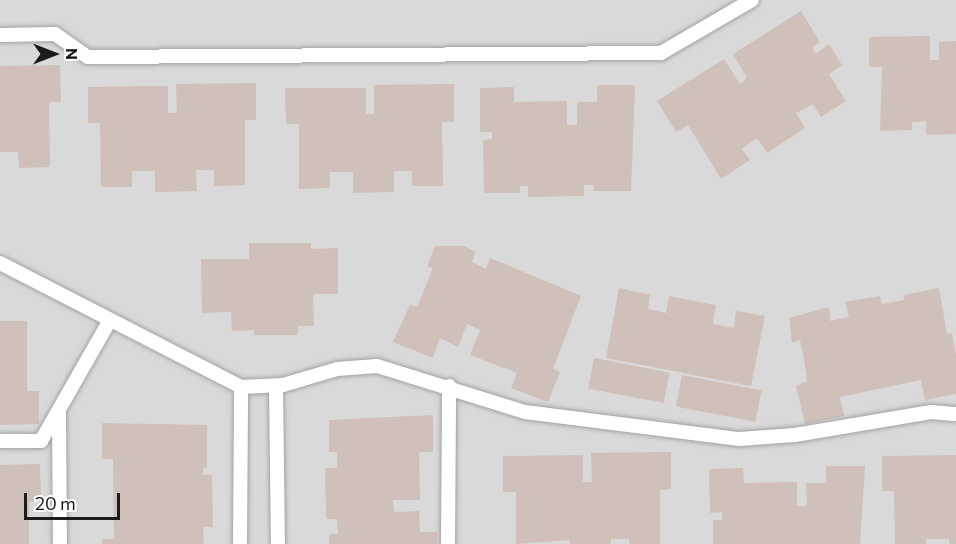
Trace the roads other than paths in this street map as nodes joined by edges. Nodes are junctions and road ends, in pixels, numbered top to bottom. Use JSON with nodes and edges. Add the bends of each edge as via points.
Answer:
{"nodes":[{"id":1,"x":752,"y":0,"type":"edge"},
{"id":2,"x":0,"y":35,"type":"edge"},
{"id":3,"x":0,"y":263,"type":"edge"},
{"id":4,"x":110,"y":320,"type":"junction"},
{"id":5,"x":276,"y":386,"type":"junction"},
{"id":6,"x":449,"y":386,"type":"junction"},
{"id":7,"x":241,"y":387,"type":"junction"},
{"id":8,"x":59,"y":409,"type":"junction"},
{"id":9,"x":956,"y":414,"type":"edge"},
{"id":10,"x":0,"y":441,"type":"edge"},
{"id":11,"x":60,"y":544,"type":"edge"},
{"id":12,"x":240,"y":544,"type":"edge"},
{"id":13,"x":278,"y":544,"type":"edge"},
{"id":14,"x":448,"y":544,"type":"edge"}],
"edges":[{"from":1,"to":2,"type":"lane","via":[[661,54],[88,57],[55,34]]},
{"from":3,"to":4,"type":"lane"},
{"from":4,"to":7,"type":"lane"},
{"from":4,"to":8,"type":"lane"},
{"from":5,"to":6,"type":"lane","via":[[337,369],[377,366]]},
{"from":5,"to":7,"type":"lane"},
{"from":5,"to":13,"type":"lane"},
{"from":6,"to":9,"type":"lane","via":[[525,412],[740,439],[795,435],[931,412]]},
{"from":6,"to":14,"type":"lane"},
{"from":7,"to":12,"type":"lane"},
{"from":8,"to":10,"type":"lane","via":[[41,441]]},
{"from":8,"to":11,"type":"lane"}]}
